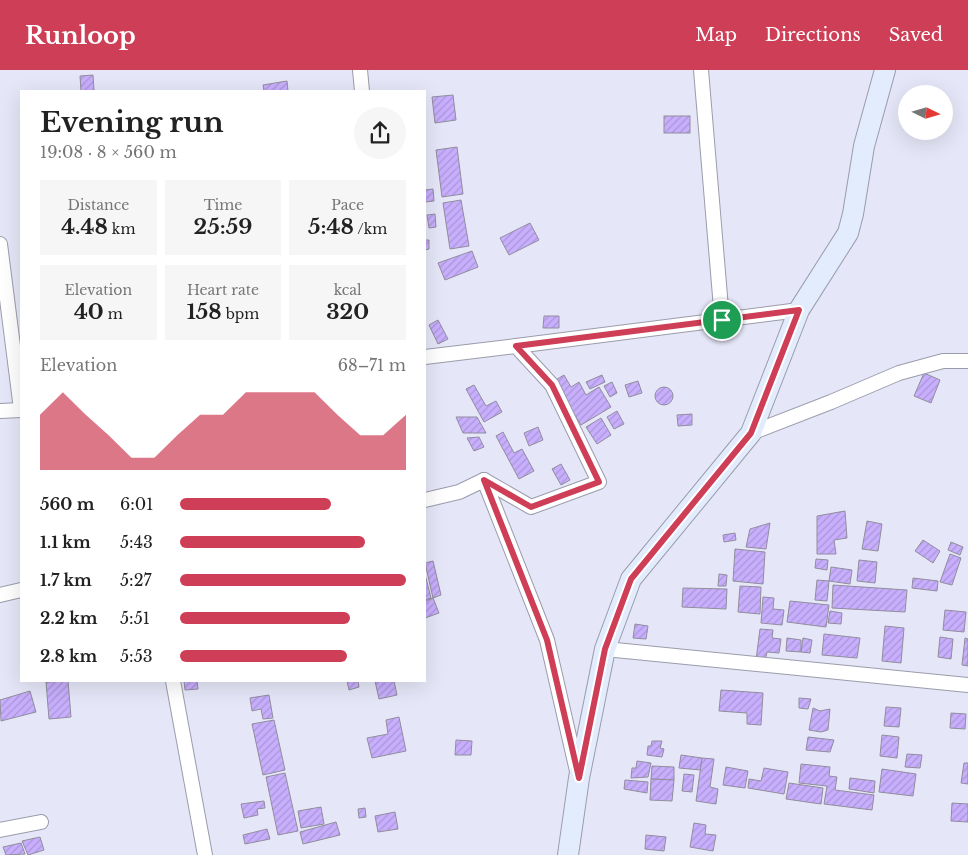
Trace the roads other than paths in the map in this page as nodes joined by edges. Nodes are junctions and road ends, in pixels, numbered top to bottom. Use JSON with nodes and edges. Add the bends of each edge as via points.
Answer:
{"nodes":[{"id":1,"x":360,"y":70,"type":"edge"},
{"id":2,"x":701,"y":70,"type":"edge"},
{"id":3,"x":885,"y":70,"type":"edge"},
{"id":4,"x":362,"y":90,"type":"edge"},
{"id":5,"x":0,"y":244,"type":"edge"},
{"id":6,"x":799,"y":310,"type":"junction"},
{"id":7,"x":722,"y":320,"type":"junction"},
{"id":8,"x":516,"y":346,"type":"junction"},
{"id":9,"x":426,"y":357,"type":"edge"},
{"id":10,"x":968,"y":361,"type":"edge"},
{"id":11,"x":20,"y":401,"type":"edge"},
{"id":12,"x":20,"y":409,"type":"edge"},
{"id":13,"x":0,"y":412,"type":"edge"},
{"id":14,"x":751,"y":433,"type":"junction"},
{"id":15,"x":484,"y":480,"type":"junction"},
{"id":16,"x":426,"y":500,"type":"edge"},
{"id":17,"x":20,"y":590,"type":"edge"},
{"id":18,"x":0,"y":595,"type":"edge"},
{"id":19,"x":605,"y":649,"type":"junction"},
{"id":20,"x":172,"y":682,"type":"edge"},
{"id":21,"x":968,"y":685,"type":"edge"},
{"id":22,"x":579,"y":778,"type":"junction"},
{"id":23,"x":41,"y":822,"type":"dead end"},
{"id":24,"x":0,"y":830,"type":"edge"},
{"id":25,"x":205,"y":855,"type":"edge"},
{"id":26,"x":568,"y":855,"type":"edge"}],
"edges":[{"from":1,"to":4,"type":"street"},
{"from":2,"to":7,"type":"street"},
{"from":3,"to":6,"type":"main road","via":[[864,146],[848,232]]},
{"from":5,"to":11,"type":"street"},
{"from":6,"to":7,"type":"street"},
{"from":6,"to":14,"type":"main road"},
{"from":7,"to":8,"type":"street"},
{"from":8,"to":9,"type":"street"},
{"from":8,"to":15,"type":"street","via":[[552,385],[599,482],[531,507]]},
{"from":10,"to":14,"type":"street","via":[[943,361],[899,373]]},
{"from":12,"to":13,"type":"street"},
{"from":14,"to":19,"type":"main road","via":[[631,579]]},
{"from":15,"to":16,"type":"street","via":[[459,492]]},
{"from":15,"to":22,"type":"street","via":[[547,640]]},
{"from":17,"to":18,"type":"street"},
{"from":19,"to":21,"type":"street"},
{"from":19,"to":22,"type":"main road"},
{"from":20,"to":25,"type":"street"},
{"from":22,"to":26,"type":"main road"},
{"from":23,"to":24,"type":"street"}]}
